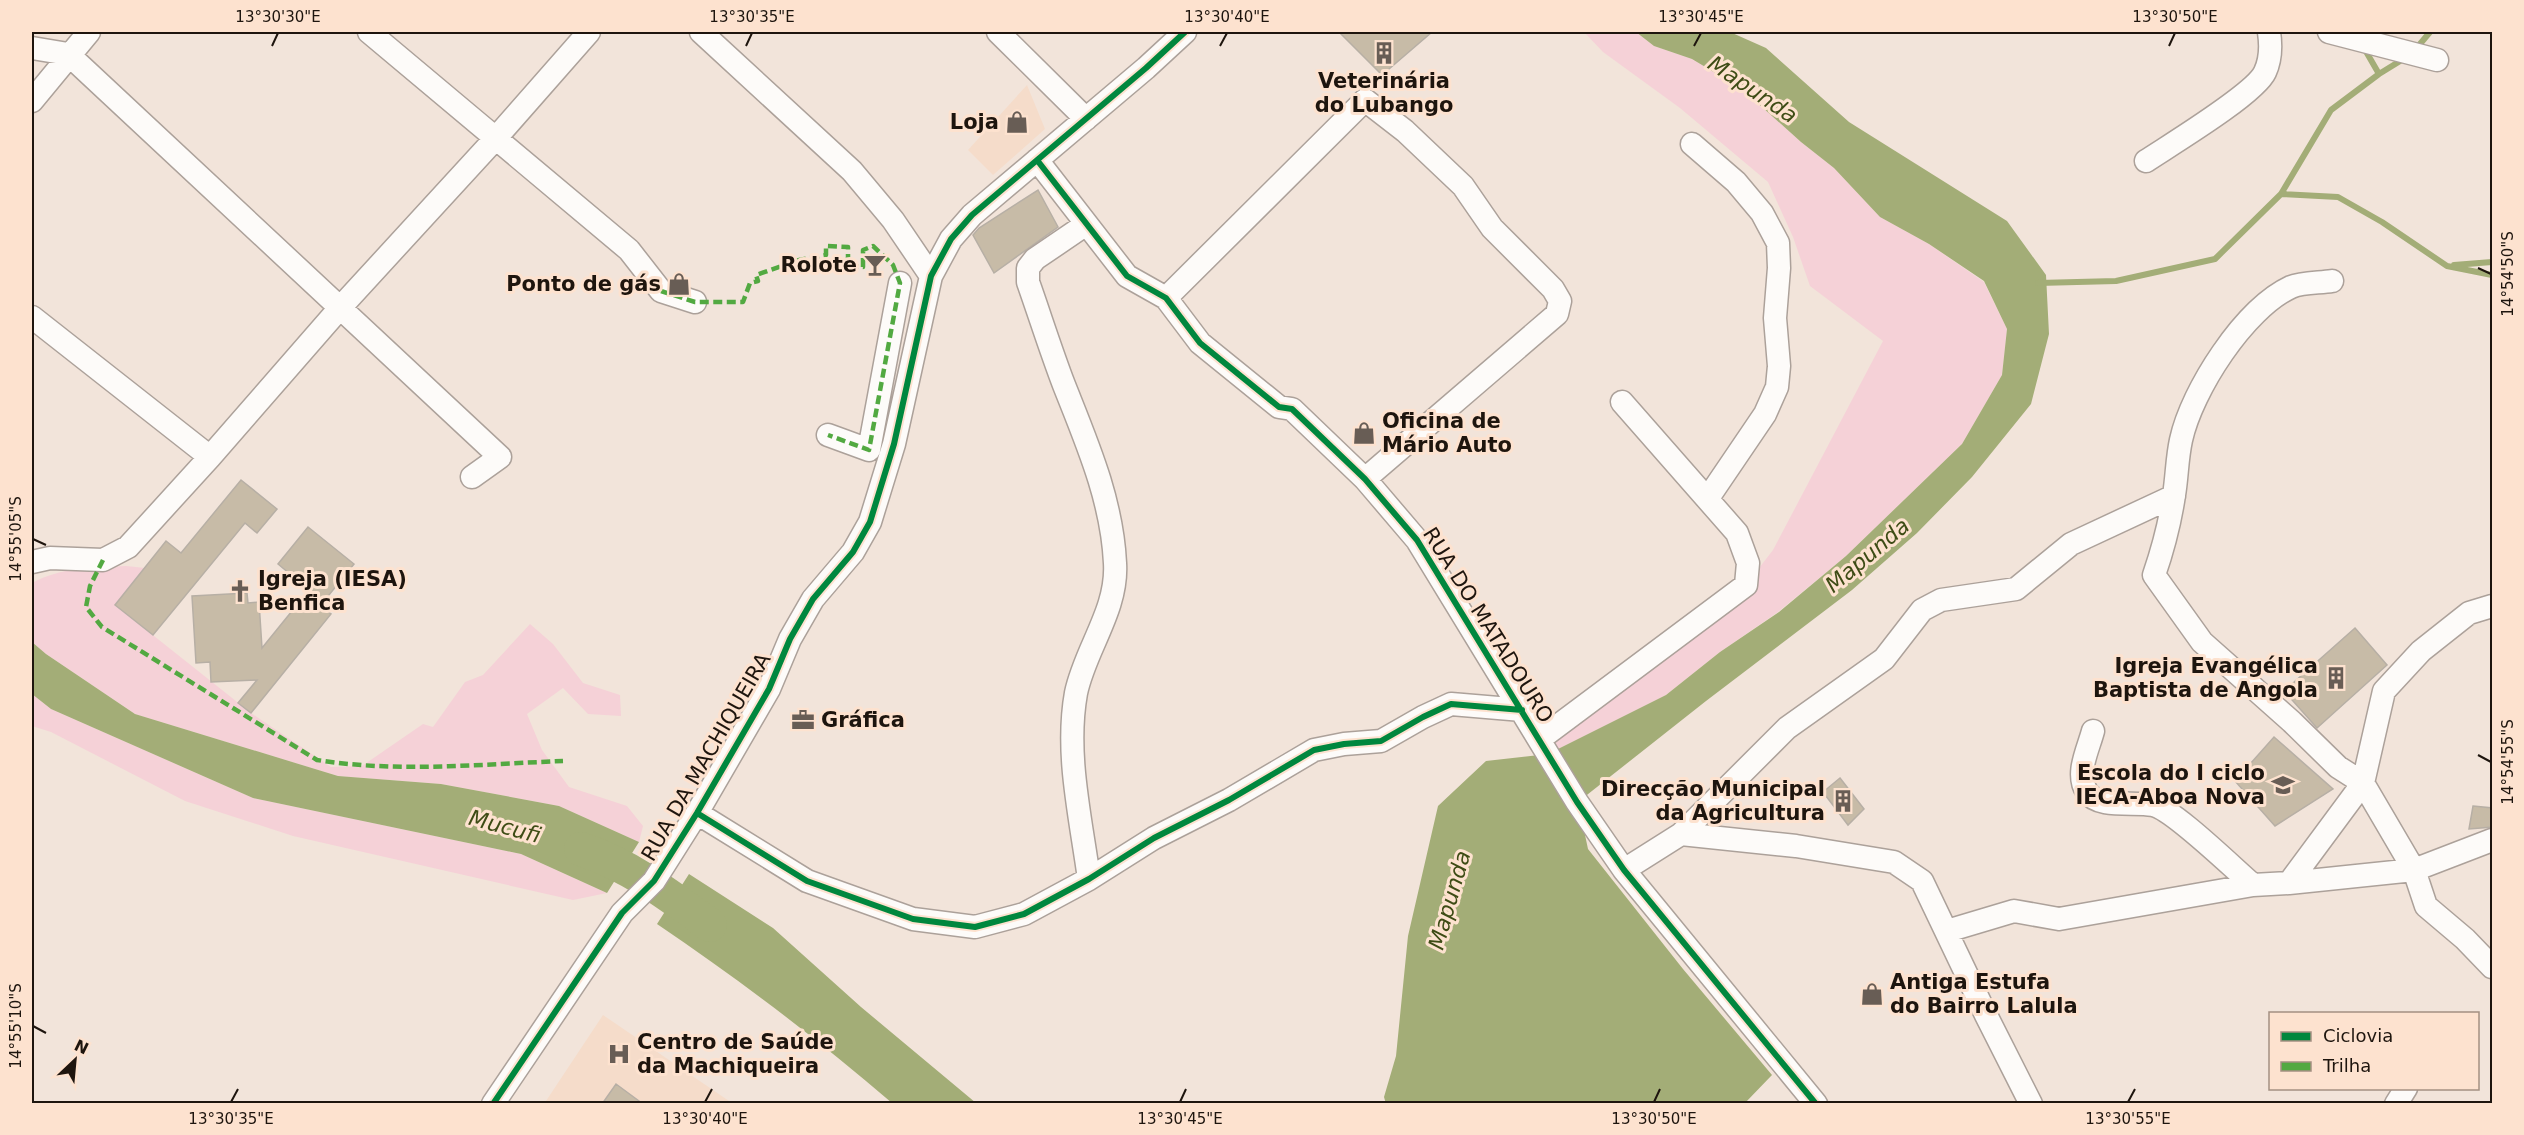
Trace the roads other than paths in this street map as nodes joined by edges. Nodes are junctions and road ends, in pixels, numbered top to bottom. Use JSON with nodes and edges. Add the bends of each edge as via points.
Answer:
{"nodes":[{"id":1,"x":88,"y":32,"type":"edge"},
{"id":2,"x":369,"y":32,"type":"edge"},
{"id":3,"x":589,"y":32,"type":"edge"},
{"id":4,"x":700,"y":32,"type":"edge"},
{"id":5,"x":998,"y":32,"type":"edge"},
{"id":6,"x":1185,"y":32,"type":"edge"},
{"id":7,"x":2269,"y":32,"type":"edge"},
{"id":8,"x":2329,"y":32,"type":"edge"},
{"id":9,"x":32,"y":48,"type":"edge"},
{"id":10,"x":68,"y":54,"type":"junction"},
{"id":11,"x":2437,"y":60,"type":"dead end"},
{"id":12,"x":32,"y":101,"type":"edge"},
{"id":13,"x":1086,"y":119,"type":"junction"},
{"id":14,"x":495,"y":139,"type":"junction"},
{"id":15,"x":1692,"y":144,"type":"dead end"},
{"id":16,"x":1037,"y":160,"type":"junction"},
{"id":17,"x":2146,"y":161,"type":"dead end"},
{"id":18,"x":1085,"y":225,"type":"junction"},
{"id":19,"x":931,"y":276,"type":"junction"},
{"id":20,"x":2332,"y":281,"type":"dead end"},
{"id":21,"x":900,"y":283,"type":"dead end"},
{"id":22,"x":1166,"y":298,"type":"junction"},
{"id":23,"x":695,"y":302,"type":"dead end"},
{"id":24,"x":339,"y":309,"type":"junction"},
{"id":25,"x":32,"y":317,"type":"edge"},
{"id":26,"x":1622,"y":402,"type":"dead end"},
{"id":27,"x":828,"y":435,"type":"dead end"},
{"id":28,"x":210,"y":458,"type":"junction"},
{"id":29,"x":471,"y":477,"type":"dead end"},
{"id":30,"x":1365,"y":479,"type":"junction"},
{"id":31,"x":2174,"y":496,"type":"junction"},
{"id":32,"x":1708,"y":498,"type":"junction"},
{"id":33,"x":32,"y":562,"type":"edge"},
{"id":34,"x":2493,"y":606,"type":"edge"},
{"id":35,"x":1522,"y":710,"type":"junction"},
{"id":36,"x":2093,"y":731,"type":"dead end"},
{"id":37,"x":1544,"y":746,"type":"junction"},
{"id":38,"x":2363,"y":783,"type":"junction"},
{"id":39,"x":697,"y":813,"type":"junction"},
{"id":40,"x":1681,"y":834,"type":"junction"},
{"id":41,"x":2493,"y":840,"type":"edge"},
{"id":42,"x":1624,"y":870,"type":"junction"},
{"id":43,"x":2414,"y":870,"type":"junction"},
{"id":44,"x":1089,"y":879,"type":"junction"},
{"id":45,"x":2289,"y":883,"type":"junction"},
{"id":46,"x":2253,"y":885,"type":"junction"},
{"id":47,"x":1947,"y":931,"type":"junction"},
{"id":48,"x":2493,"y":967,"type":"edge"},
{"id":49,"x":2405,"y":1090,"type":"edge"},
{"id":50,"x":493,"y":1104,"type":"edge"},
{"id":51,"x":1816,"y":1104,"type":"edge"},
{"id":52,"x":2031,"y":1104,"type":"edge"},
{"id":53,"x":2396,"y":1104,"type":"edge"}],
"edges":[{"from":1,"to":10,"type":"street"},
{"from":2,"to":14,"type":"street"},
{"from":3,"to":14,"type":"street"},
{"from":4,"to":19,"type":"street","via":[[852,171],[893,220]]},
{"from":5,"to":13,"type":"street"},
{"from":6,"to":13,"type":"street","name":"RUA DA MACHIQUEIRA"},
{"from":7,"to":17,"type":"street","via":[[2272,48],[2264,74],[2241,96]]},
{"from":8,"to":11,"type":"street"},
{"from":9,"to":10,"type":"street"},
{"from":10,"to":12,"type":"street"},
{"from":10,"to":24,"type":"street"},
{"from":13,"to":16,"type":"street","name":"RUA DA MACHIQUEIRA"},
{"from":14,"to":23,"type":"street","via":[[629,250],[661,291]]},
{"from":14,"to":24,"type":"street"},
{"from":15,"to":32,"type":"street","via":[[1736,182],[1762,213],[1778,243],[1777,387],[1766,414]]},
{"from":16,"to":18,"type":"street","name":"RUA DO MATADOURO"},
{"from":16,"to":19,"type":"street","name":"RUA DA MACHIQUEIRA","via":[[972,215],[951,239]]},
{"from":18,"to":22,"type":"street","name":"RUA DO MATADOURO","via":[[1127,276]]},
{"from":18,"to":44,"type":"street","via":[[1035,259],[1028,268],[1028,282],[1095,459],[1115,564],[1114,590],[1077,692],[1073,732]]},
{"from":19,"to":39,"type":"street","name":"RUA DA MACHIQUEIRA","via":[[894,444],[870,522],[853,552],[813,599],[790,639],[769,689]]},
{"from":20,"to":31,"type":"street","via":[[2293,286],[2263,305],[2218,360],[2196,397],[2181,440]]},
{"from":21,"to":27,"type":"street","via":[[869,450]]},
{"from":22,"to":30,"type":"street","name":"RUA DO MATADOURO","via":[[1200,343],[1279,407],[1292,409]]},
{"from":22,"to":30,"type":"street","via":[[1365,100],[1405,132],[1463,186],[1492,228],[1560,301],[1557,314]]},
{"from":24,"to":28,"type":"street"},
{"from":24,"to":29,"type":"street","via":[[500,457]]},
{"from":25,"to":28,"type":"street"},
{"from":26,"to":32,"type":"street"},
{"from":28,"to":33,"type":"street","via":[[128,547],[103,560],[50,558]]},
{"from":30,"to":35,"type":"street","name":"RUA DO MATADOURO","via":[[1417,540]]},
{"from":31,"to":38,"type":"street","via":[[2154,575],[2202,642],[2338,767]]},
{"from":31,"to":40,"type":"street","via":[[2071,544],[2016,589],[1941,600],[1922,610],[1884,659],[1787,728]]},
{"from":32,"to":37,"type":"street","via":[[1737,533],[1748,563],[1746,585]]},
{"from":34,"to":38,"type":"street","via":[[2469,614],[2395,676],[2384,691]]},
{"from":35,"to":37,"type":"street","name":"RUA DO MATADOURO"},
{"from":35,"to":44,"type":"street","via":[[1451,704],[1381,741],[1314,750],[1154,838]]},
{"from":36,"to":46,"type":"street","via":[[2080,777],[2087,794],[2097,801],[2153,805],[2170,813]]},
{"from":37,"to":42,"type":"street","name":"RUA DO MATADOURO"},
{"from":38,"to":43,"type":"street"},
{"from":38,"to":45,"type":"street"},
{"from":39,"to":44,"type":"street","via":[[807,881],[913,919],[975,927],[1024,914]]},
{"from":39,"to":50,"type":"street","name":"RUA DA MACHIQUEIRA","via":[[654,881],[622,913]]},
{"from":40,"to":42,"type":"street"},
{"from":40,"to":47,"type":"street","via":[[1796,846],[1894,862],[1922,880]]},
{"from":41,"to":43,"type":"street"},
{"from":42,"to":51,"type":"street","name":"RUA DO MATADOURO"},
{"from":43,"to":45,"type":"street"},
{"from":43,"to":48,"type":"street","via":[[2426,906]]},
{"from":45,"to":46,"type":"street"},
{"from":46,"to":47,"type":"street","via":[[2060,919],[2014,911]]},
{"from":47,"to":52,"type":"street"},
{"from":49,"to":53,"type":"street"}]}
